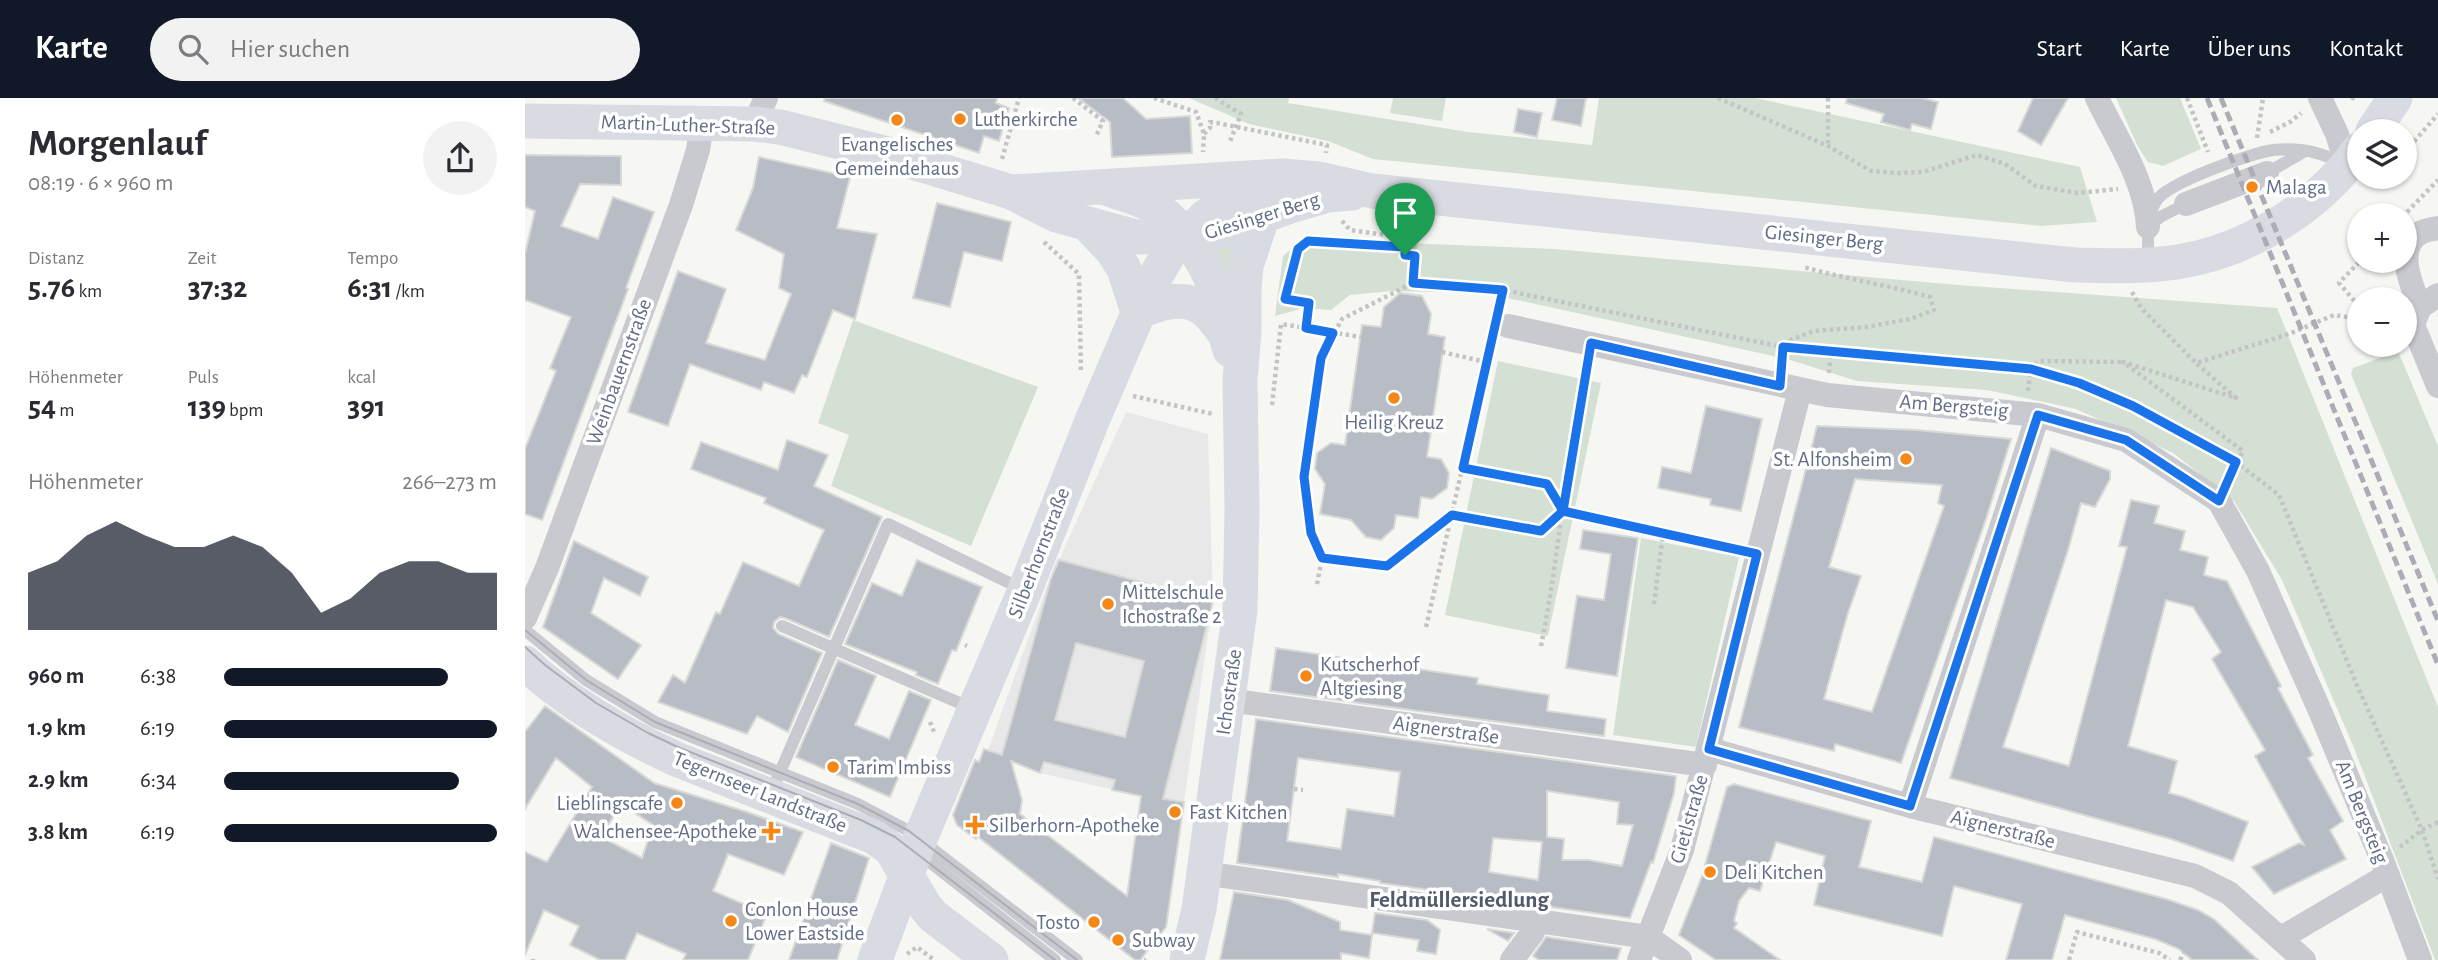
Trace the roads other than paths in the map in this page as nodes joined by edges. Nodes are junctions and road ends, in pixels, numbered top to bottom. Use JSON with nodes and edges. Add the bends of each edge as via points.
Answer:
{"nodes":[{"id":1,"x":2097,"y":98,"type":"edge"},
{"id":2,"x":2395,"y":98,"type":"edge"},
{"id":3,"x":2312,"y":102,"type":"edge"},
{"id":4,"x":760,"y":111,"type":"edge"},
{"id":5,"x":2380,"y":119,"type":"edge"},
{"id":6,"x":525,"y":121,"type":"edge"},
{"id":7,"x":702,"y":123,"type":"junction"},
{"id":8,"x":2347,"y":149,"type":"edge"},
{"id":9,"x":2305,"y":150,"type":"junction"},
{"id":10,"x":2347,"y":157,"type":"edge"},
{"id":11,"x":2347,"y":165,"type":"edge"},
{"id":12,"x":1203,"y":166,"type":"joint"},
{"id":13,"x":2267,"y":173,"type":"joint"},
{"id":14,"x":1283,"y":176,"type":"junction"},
{"id":15,"x":1101,"y":187,"type":"junction"},
{"id":16,"x":1373,"y":191,"type":"junction"},
{"id":17,"x":1011,"y":192,"type":"junction"},
{"id":18,"x":2186,"y":204,"type":"joint"},
{"id":19,"x":1262,"y":218,"type":"junction"},
{"id":20,"x":1089,"y":226,"type":"junction"},
{"id":21,"x":2148,"y":227,"type":"junction"},
{"id":22,"x":2438,"y":228,"type":"edge"},
{"id":23,"x":1184,"y":237,"type":"junction"},
{"id":24,"x":2139,"y":276,"type":"junction"},
{"id":25,"x":2429,"y":301,"type":"edge"},
{"id":26,"x":1138,"y":312,"type":"junction"},
{"id":27,"x":1499,"y":325,"type":"road end"},
{"id":28,"x":1224,"y":332,"type":"junction"},
{"id":29,"x":1240,"y":380,"type":"junction"},
{"id":30,"x":2438,"y":386,"type":"edge"},
{"id":31,"x":1790,"y":388,"type":"junction"},
{"id":32,"x":2038,"y":415,"type":"junction"},
{"id":33,"x":1025,"y":590,"type":"junction"},
{"id":34,"x":526,"y":621,"type":"edge"},
{"id":35,"x":782,"y":626,"type":"dead end"},
{"id":36,"x":834,"y":649,"type":"junction"},
{"id":37,"x":527,"y":667,"type":"edge"},
{"id":38,"x":1228,"y":700,"type":"junction"},
{"id":39,"x":975,"y":710,"type":"junction"},
{"id":40,"x":1707,"y":757,"type":"junction"},
{"id":41,"x":775,"y":784,"type":"junction"},
{"id":42,"x":1910,"y":806,"type":"junction"},
{"id":43,"x":914,"y":855,"type":"junction"},
{"id":44,"x":2385,"y":868,"type":"junction"},
{"id":45,"x":1203,"y":873,"type":"junction"},
{"id":46,"x":1534,"y":920,"type":"junction"},
{"id":47,"x":2281,"y":938,"type":"junction"},
{"id":48,"x":1643,"y":949,"type":"edge"},
{"id":49,"x":981,"y":952,"type":"edge"},
{"id":50,"x":895,"y":958,"type":"edge"},
{"id":51,"x":1055,"y":960,"type":"edge"},
{"id":52,"x":1077,"y":960,"type":"edge"},
{"id":53,"x":1187,"y":960,"type":"edge"},
{"id":54,"x":1512,"y":960,"type":"edge"},
{"id":55,"x":1680,"y":960,"type":"edge"},
{"id":56,"x":2304,"y":960,"type":"edge"},
{"id":57,"x":2420,"y":960,"type":"edge"}],
"edges":[{"from":1,"to":21,"type":"street","via":[[2139,184]]},
{"from":2,"to":5,"type":"main road"},
{"from":3,"to":8,"type":"street"},
{"from":4,"to":7,"type":"main road","name":"Martin-Luther-Straße"},
{"from":4,"to":17,"type":"main road","name":"Martin-Luther-Straße","via":[[780,127]]},
{"from":6,"to":7,"type":"main road","name":"Martin-Luther-Straße"},
{"from":7,"to":34,"type":"street","name":"Weinbauernstraße","via":[[681,205]]},
{"from":9,"to":10,"type":"lane"},
{"from":9,"to":13,"type":"lane"},
{"from":9,"to":21,"type":"lane","via":[[2258,154],[2177,184],[2155,202]]},
{"from":11,"to":24,"type":"main road","name":"Giesinger Berg","via":[[2327,188],[2270,228],[2227,248]]},
{"from":12,"to":14,"type":"main road","name":"Giesinger Berg"},
{"from":12,"to":15,"type":"main road","name":"Martin-Luther-Straße"},
{"from":13,"to":18,"type":"street"},
{"from":14,"to":16,"type":"main road","name":"Giesinger Berg"},
{"from":14,"to":23,"type":"main road","name":"Giesinger Berg","via":[[1206,216]]},
{"from":15,"to":17,"type":"main road","name":"Martin-Luther-Straße"},
{"from":15,"to":23,"type":"main road","name":"Martin-Luther-Straße","via":[[1157,208]]},
{"from":16,"to":19,"type":"main road","name":"Giesinger Berg","via":[[1328,195]]},
{"from":16,"to":24,"type":"main road","name":"Giesinger Berg","via":[[2075,265],[2123,266]]},
{"from":17,"to":20,"type":"main road","name":"Martin-Luther-Straße"},
{"from":18,"to":21,"type":"lane"},
{"from":19,"to":23,"type":"main road","name":"Giesinger Berg","via":[[1216,233]]},
{"from":19,"to":29,"type":"main road","name":"Ichostraße","via":[[1246,266]]},
{"from":20,"to":23,"type":"main road","name":"Martin-Luther-Straße","via":[[1136,237]]},
{"from":20,"to":26,"type":"main road","via":[[1124,269]]},
{"from":21,"to":24,"type":"lane"},
{"from":22,"to":25,"type":"street","via":[[2419,233],[2407,248],[2406,266]]},
{"from":23,"to":26,"type":"main road","name":"Silberhornstraße","via":[[1169,253]]},
{"from":23,"to":28,"type":"main road","name":"Ichostraße","via":[[1213,285]]},
{"from":25,"to":30,"type":"street","via":[[2413,325]]},
{"from":26,"to":28,"type":"main road","via":[[1168,302],[1191,303],[1205,310]]},
{"from":26,"to":33,"type":"main road","name":"Silberhornstraße","via":[[1090,389]]},
{"from":27,"to":31,"type":"street","name":"Am Bergsteig"},
{"from":28,"to":29,"type":"main road","name":"Ichostraße"},
{"from":29,"to":38,"type":"main road","name":"Ichostraße","via":[[1256,413]]},
{"from":31,"to":32,"type":"street","name":"Am Bergsteig"},
{"from":31,"to":40,"type":"street","name":"Gietlstraße","via":[[1757,554]]},
{"from":32,"to":42,"type":"street"},
{"from":32,"to":44,"type":"street","name":"Am Bergsteig","via":[[2126,440],[2219,501],[2257,571],[2321,711]]},
{"from":33,"to":36,"type":"lane","via":[[888,524]]},
{"from":33,"to":39,"type":"main road","name":"Silberhornstraße"},
{"from":34,"to":41,"type":"lane","via":[[601,691]]},
{"from":35,"to":36,"type":"lane"},
{"from":36,"to":39,"type":"lane"},
{"from":36,"to":41,"type":"lane"},
{"from":37,"to":41,"type":"main road","name":"Tegernseer Landstraße","via":[[589,712],[645,744]]},
{"from":38,"to":40,"type":"street","name":"Aignerstraße"},
{"from":38,"to":45,"type":"main road","name":"Ichostraße"},
{"from":39,"to":43,"type":"main road","name":"Silberhornstraße"},
{"from":40,"to":42,"type":"street","name":"Aignerstraße"},
{"from":40,"to":48,"type":"street","name":"Gietlstraße","via":[[1682,850]]},
{"from":41,"to":43,"type":"main road","name":"Tegernseer Landstraße","via":[[891,849]]},
{"from":42,"to":47,"type":"street","name":"Aignerstraße","via":[[2195,876],[2229,893]]},
{"from":43,"to":49,"type":"main road","name":"Tegernseer Landstraße","via":[[933,916]]},
{"from":43,"to":50,"type":"main road","name":"Silberhornstraße"},
{"from":43,"to":51,"type":"lane"},
{"from":43,"to":52,"type":"lane"},
{"from":44,"to":47,"type":"street"},
{"from":44,"to":57,"type":"street","name":"Am Bergsteig"},
{"from":45,"to":46,"type":"street"},
{"from":45,"to":53,"type":"main road","name":"Ichostraße"},
{"from":46,"to":48,"type":"street"},
{"from":46,"to":54,"type":"street","via":[[1533,932]]},
{"from":47,"to":56,"type":"street","name":"Aignerstraße"},
{"from":48,"to":55,"type":"street"}]}
